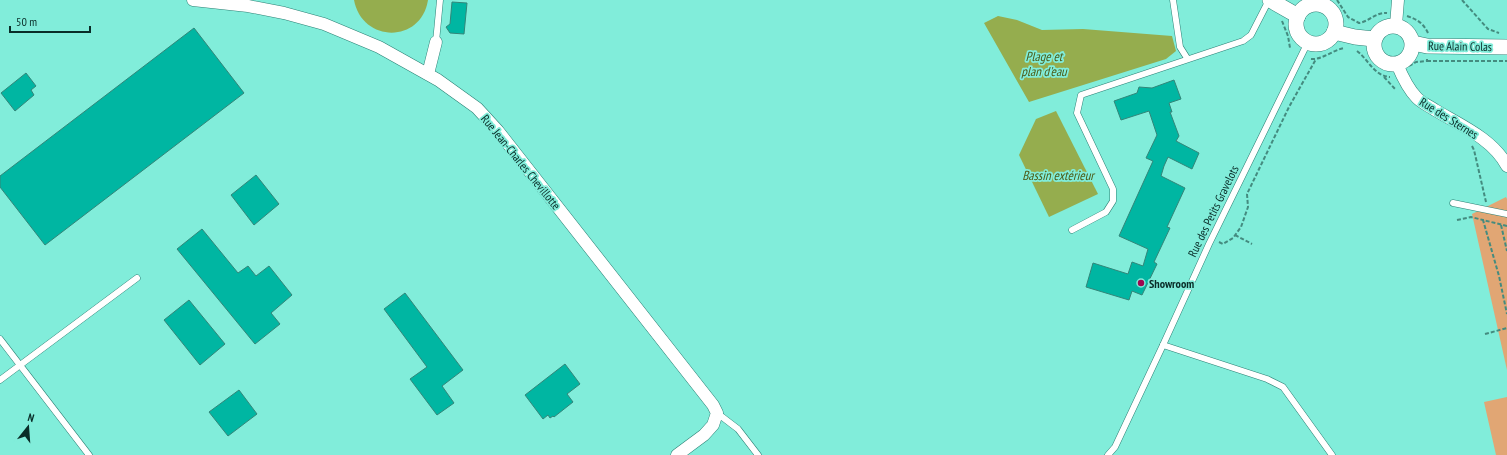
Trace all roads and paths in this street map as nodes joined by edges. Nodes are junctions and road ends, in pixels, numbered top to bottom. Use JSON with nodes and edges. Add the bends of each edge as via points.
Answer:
{"nodes":[{"id":1,"x":193,"y":0,"type":"edge"},
{"id":2,"x":440,"y":0,"type":"edge"},
{"id":3,"x":1173,"y":0,"type":"edge"},
{"id":4,"x":1270,"y":0,"type":"edge"},
{"id":5,"x":1337,"y":0,"type":"edge"},
{"id":6,"x":1398,"y":0,"type":"edge"},
{"id":7,"x":1462,"y":0,"type":"edge"},
{"id":8,"x":1298,"y":16,"type":"junction"},
{"id":9,"x":1281,"y":20,"type":"dead end"},
{"id":10,"x":1396,"y":20,"type":"junction"},
{"id":11,"x":1334,"y":32,"type":"junction"},
{"id":12,"x":1374,"y":39,"type":"junction"},
{"id":13,"x":1505,"y":40,"type":"edge"},
{"id":14,"x":436,"y":42,"type":"joint"},
{"id":15,"x":1308,"y":42,"type":"junction"},
{"id":16,"x":1354,"y":43,"type":"junction"},
{"id":17,"x":1290,"y":48,"type":"dead end"},
{"id":18,"x":1422,"y":50,"type":"junction"},
{"id":19,"x":1187,"y":58,"type":"junction"},
{"id":20,"x":1311,"y":59,"type":"dead end"},
{"id":21,"x":1316,"y":59,"type":"junction"},
{"id":22,"x":1507,"y":61,"type":"edge"},
{"id":23,"x":1399,"y":69,"type":"junction"},
{"id":24,"x":428,"y":74,"type":"junction"},
{"id":25,"x":1384,"y":77,"type":"junction"},
{"id":26,"x":1397,"y":91,"type":"dead end"},
{"id":27,"x":1471,"y":144,"type":"dead end"},
{"id":28,"x":1507,"y":166,"type":"edge"},
{"id":29,"x":1453,"y":203,"type":"dead end"},
{"id":30,"x":1488,"y":210,"type":"junction"},
{"id":31,"x":1507,"y":214,"type":"edge"},
{"id":32,"x":1457,"y":220,"type":"dead end"},
{"id":33,"x":1483,"y":220,"type":"junction"},
{"id":34,"x":1491,"y":222,"type":"junction"},
{"id":35,"x":1501,"y":225,"type":"junction"},
{"id":36,"x":1507,"y":226,"type":"edge"},
{"id":37,"x":1072,"y":230,"type":"dead end"},
{"id":38,"x":1235,"y":235,"type":"junction"},
{"id":39,"x":1211,"y":239,"type":"junction"},
{"id":40,"x":1252,"y":244,"type":"dead end"},
{"id":41,"x":1507,"y":251,"type":"edge"},
{"id":42,"x":137,"y":278,"type":"dead end"},
{"id":43,"x":1507,"y":314,"type":"edge"},
{"id":44,"x":1507,"y":328,"type":"edge"},
{"id":45,"x":1485,"y":334,"type":"dead end"},
{"id":46,"x":0,"y":339,"type":"edge"},
{"id":47,"x":1163,"y":345,"type":"junction"},
{"id":48,"x":20,"y":365,"type":"junction"},
{"id":49,"x":0,"y":380,"type":"edge"},
{"id":50,"x":717,"y":413,"type":"junction"},
{"id":51,"x":89,"y":455,"type":"edge"},
{"id":52,"x":677,"y":455,"type":"edge"},
{"id":53,"x":758,"y":455,"type":"edge"},
{"id":54,"x":1108,"y":455,"type":"edge"},
{"id":55,"x":1332,"y":455,"type":"edge"}],
"edges":[{"from":1,"to":24,"type":"street","name":"Rue Jean-Charles Chevillotte","via":[[248,6],[324,24],[378,47]]},
{"from":2,"to":14,"type":"lane"},
{"from":3,"to":19,"type":"lane","via":[[1180,47]]},
{"from":4,"to":8,"type":"street"},
{"from":4,"to":19,"type":"lane","via":[[1251,35]]},
{"from":5,"to":10,"type":"path","via":[[1348,17],[1359,23],[1382,13]]},
{"from":6,"to":10,"type":"street"},
{"from":7,"to":13,"type":"path","via":[[1488,29]]},
{"from":8,"to":11,"type":"street","via":[[1301,10],[1314,4],[1327,8],[1335,18]]},
{"from":8,"to":15,"type":"street","via":[[1296,28],[1302,39]]},
{"from":9,"to":17,"type":"path"},
{"from":10,"to":12,"type":"street","via":[[1377,33]]},
{"from":10,"to":18,"type":"street"},
{"from":10,"to":18,"type":"path","via":[[1416,19],[1423,25],[1429,35]]},
{"from":11,"to":15,"type":"street","via":[[1320,44]]},
{"from":11,"to":16,"type":"street"},
{"from":12,"to":16,"type":"street"},
{"from":12,"to":23,"type":"street","via":[[1376,55],[1382,61]]},
{"from":13,"to":18,"type":"street","name":"Rue Alain Colas"},
{"from":14,"to":24,"type":"street"},
{"from":15,"to":39,"type":"lane","name":"Rue des Petits Gravelots"},
{"from":16,"to":21,"type":"path"},
{"from":16,"to":25,"type":"path","via":[[1372,67]]},
{"from":18,"to":22,"type":"path"},
{"from":18,"to":23,"type":"path","via":[[1416,62]]},
{"from":18,"to":23,"type":"street","via":[[1412,50]]},
{"from":19,"to":37,"type":"lane","via":[[1081,95],[1077,113],[1113,189],[1113,201],[1106,212]]},
{"from":20,"to":21,"type":"path"},
{"from":21,"to":38,"type":"path","via":[[1247,194],[1246,215]]},
{"from":23,"to":25,"type":"path","via":[[1390,77]]},
{"from":23,"to":28,"type":"street","name":"Rue des Sternes","via":[[1418,100],[1493,147]]},
{"from":24,"to":50,"type":"street","name":"Rue Jean-Charles Chevillotte","via":[[477,108],[498,131],[713,404]]},
{"from":25,"to":26,"type":"path"},
{"from":27,"to":30,"type":"path"},
{"from":29,"to":30,"type":"lane"},
{"from":30,"to":31,"type":"lane"},
{"from":30,"to":34,"type":"path"},
{"from":32,"to":33,"type":"path","via":[[1471,217]]},
{"from":33,"to":34,"type":"path"},
{"from":33,"to":43,"type":"path"},
{"from":34,"to":35,"type":"path"},
{"from":35,"to":36,"type":"path"},
{"from":35,"to":41,"type":"path"},
{"from":38,"to":39,"type":"path","via":[[1223,244]]},
{"from":38,"to":40,"type":"path"},
{"from":39,"to":47,"type":"lane","name":"Rue des Petits Gravelots"},
{"from":42,"to":48,"type":"lane"},
{"from":44,"to":45,"type":"path"},
{"from":46,"to":48,"type":"lane"},
{"from":47,"to":54,"type":"lane","name":"Rue des Petits Gravelots","via":[[1115,446]]},
{"from":47,"to":55,"type":"lane","via":[[1267,379],[1283,387]]},
{"from":48,"to":49,"type":"lane"},
{"from":48,"to":51,"type":"lane"},
{"from":50,"to":52,"type":"street","via":[[704,435]]},
{"from":50,"to":53,"type":"lane","via":[[738,429]]}]}
